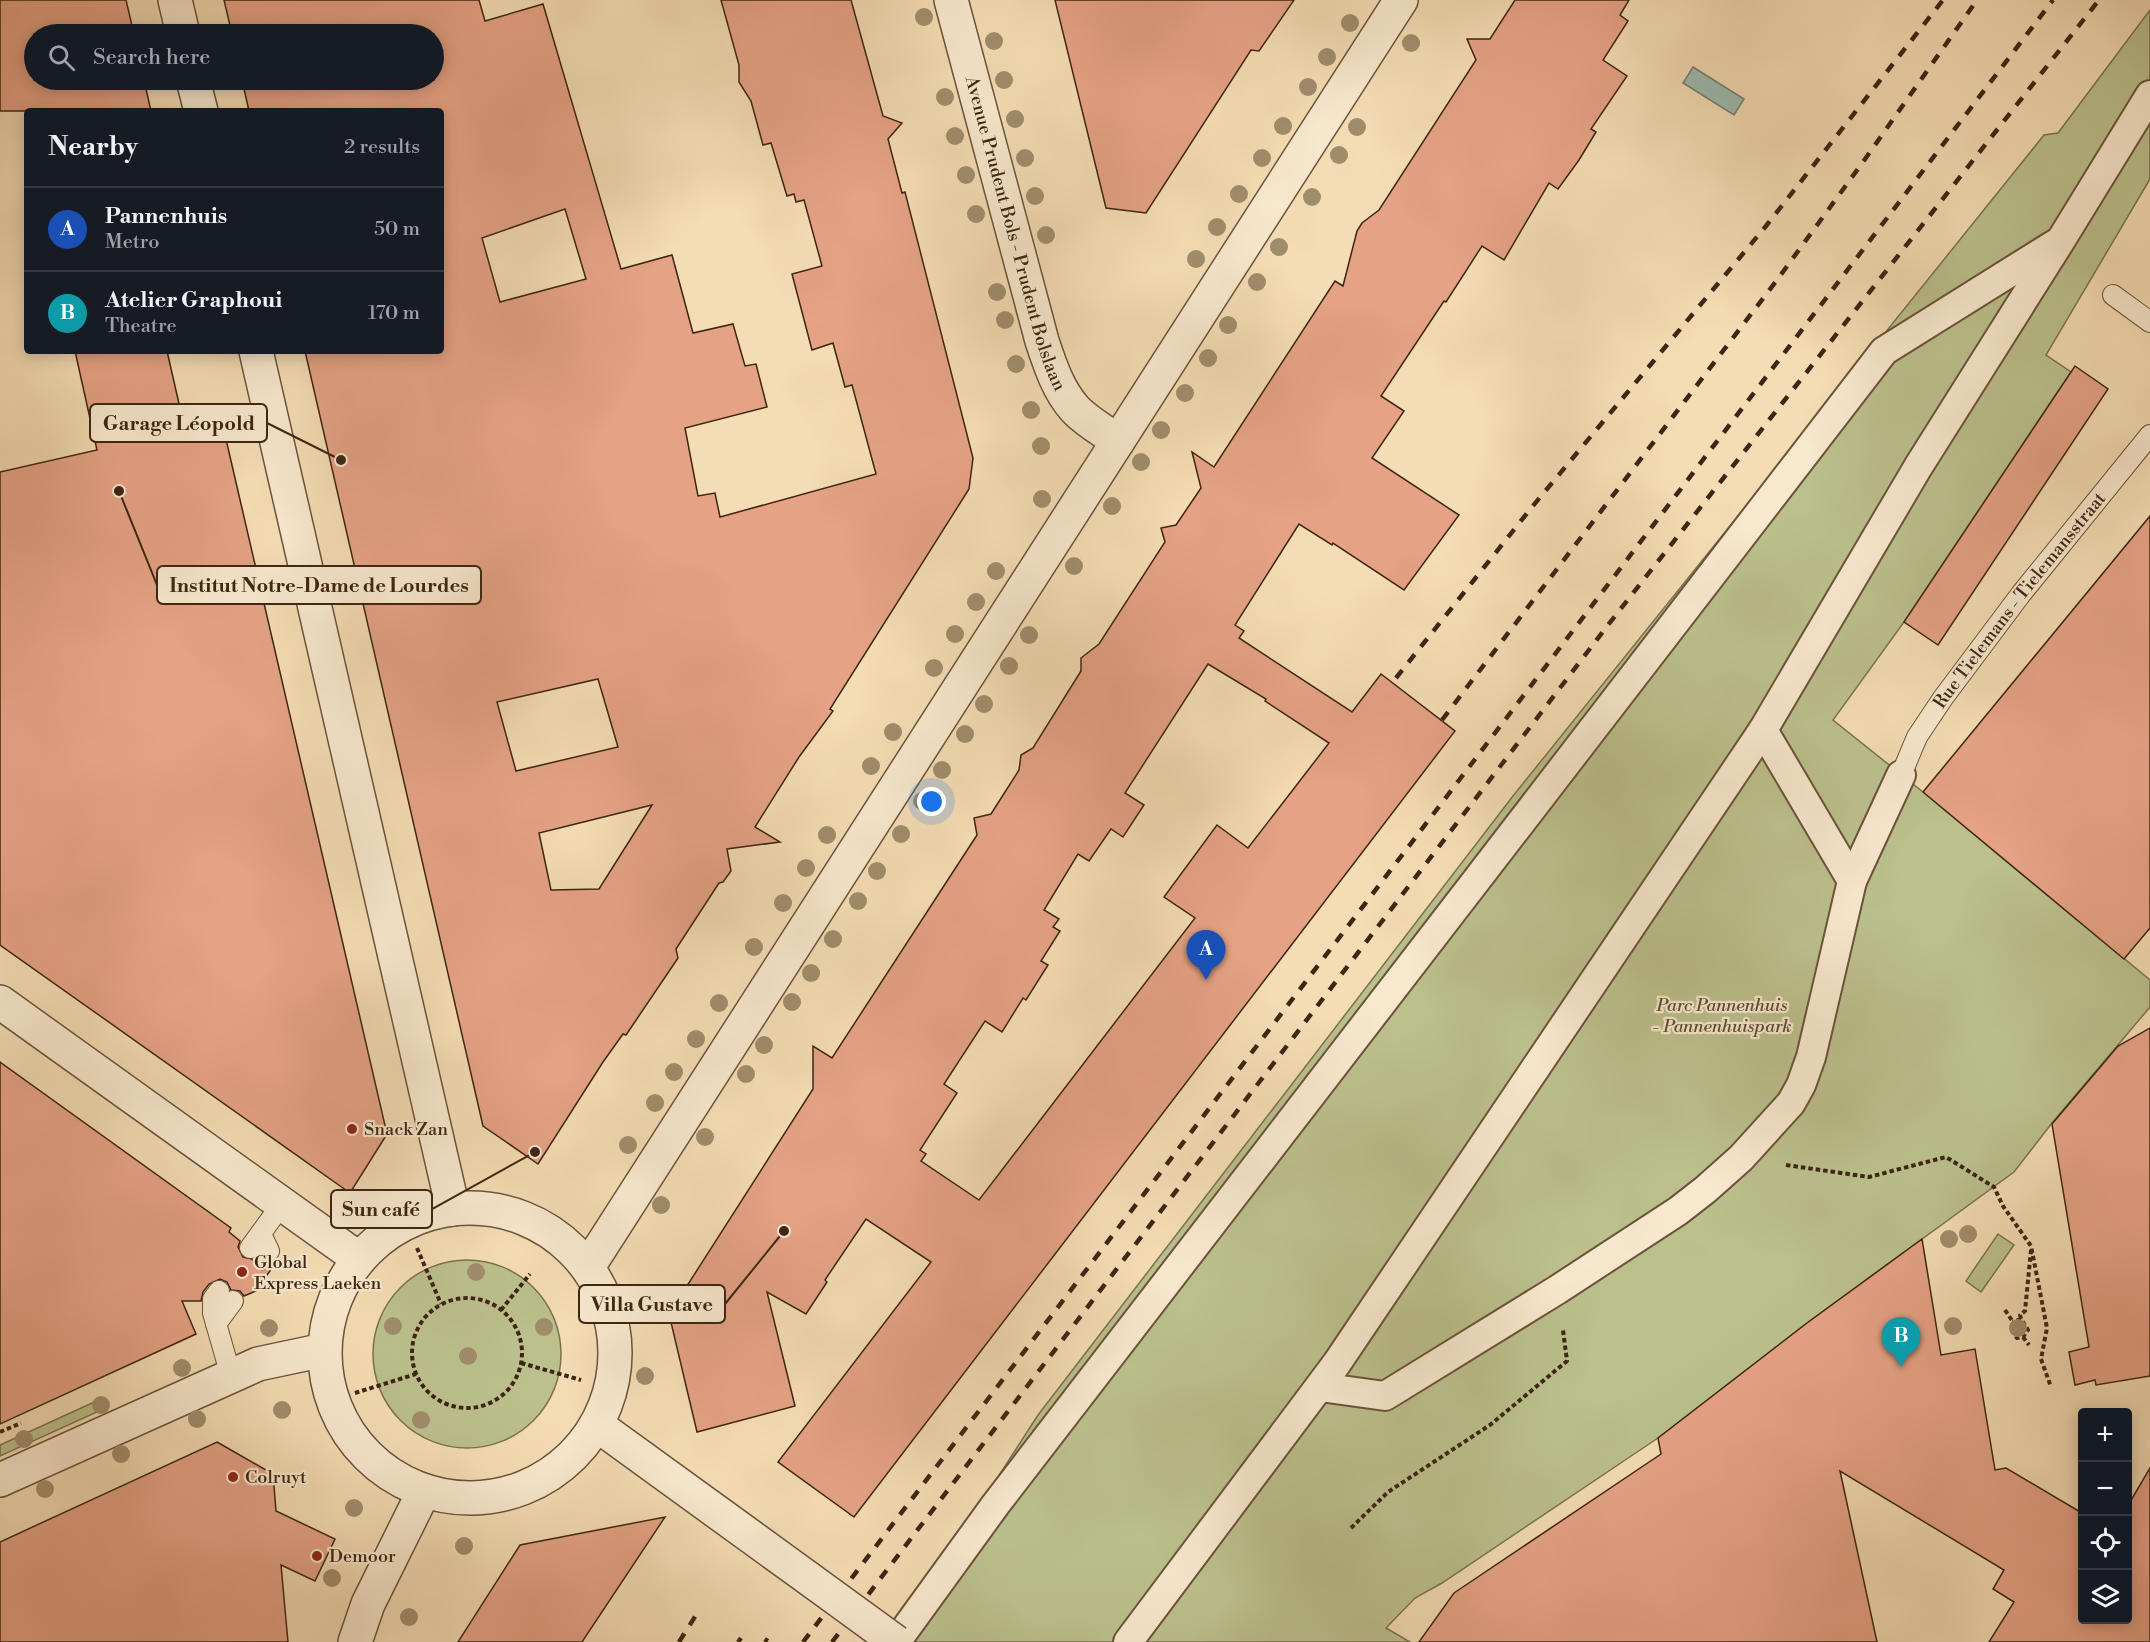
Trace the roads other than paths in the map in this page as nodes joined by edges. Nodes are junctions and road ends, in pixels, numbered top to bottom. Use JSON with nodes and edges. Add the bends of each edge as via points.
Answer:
{"nodes":[{"id":1,"x":175,"y":0,"type":"edge"},
{"id":2,"x":951,"y":0,"type":"edge"},
{"id":3,"x":1401,"y":0,"type":"edge"},
{"id":4,"x":181,"y":24,"type":"edge"},
{"id":5,"x":196,"y":90,"type":"edge"},
{"id":6,"x":2150,"y":95,"type":"edge"},
{"id":7,"x":200,"y":108,"type":"edge"},
{"id":8,"x":2061,"y":240,"type":"junction"},
{"id":9,"x":2113,"y":295,"type":"dead end"},
{"id":10,"x":2150,"y":322,"type":"edge"},
{"id":11,"x":257,"y":354,"type":"edge"},
{"id":12,"x":2150,"y":435,"type":"edge"},
{"id":13,"x":1118,"y":441,"type":"junction"},
{"id":14,"x":1763,"y":730,"type":"junction"},
{"id":15,"x":1901,"y":775,"type":"joint"},
{"id":16,"x":1852,"y":881,"type":"junction"},
{"id":17,"x":0,"y":1002,"type":"edge"},
{"id":18,"x":282,"y":1204,"type":"junction"},
{"id":19,"x":453,"y":1209,"type":"junction"},
{"id":20,"x":258,"y":1246,"type":"dead end"},
{"id":21,"x":359,"y":1259,"type":"junction"},
{"id":22,"x":588,"y":1267,"type":"junction"},
{"id":23,"x":226,"y":1296,"type":"dead end"},
{"id":24,"x":324,"y":1350,"type":"junction"},
{"id":25,"x":231,"y":1376,"type":"junction"},
{"id":26,"x":1320,"y":1387,"type":"junction"},
{"id":27,"x":597,"y":1425,"type":"junction"},
{"id":28,"x":0,"y":1480,"type":"edge"},
{"id":29,"x":424,"y":1491,"type":"junction"},
{"id":30,"x":355,"y":1642,"type":"edge"},
{"id":31,"x":896,"y":1642,"type":"edge"},
{"id":32,"x":1128,"y":1642,"type":"edge"}],
"edges":[{"from":1,"to":4,"type":"street"},
{"from":2,"to":13,"type":"street","name":"Avenue Prudent Bols - Prudent Bolslaan","via":[[1053,371],[1065,397],[1077,411]]},
{"from":3,"to":13,"type":"street"},
{"from":5,"to":7,"type":"street"},
{"from":6,"to":8,"type":"street"},
{"from":8,"to":14,"type":"street","via":[[1917,467]]},
{"from":8,"to":31,"type":"street","via":[[1884,351],[996,1504]]},
{"from":9,"to":10,"type":"lane"},
{"from":11,"to":19,"type":"street"},
{"from":12,"to":15,"type":"lane","name":"Rue Tielemans - Tielemansstraat","via":[[2021,594],[1943,698],[1917,737]]},
{"from":13,"to":22,"type":"street"},
{"from":14,"to":16,"type":"street"},
{"from":14,"to":26,"type":"street"},
{"from":15,"to":16,"type":"street"},
{"from":16,"to":26,"type":"street","via":[[1801,1085],[1791,1103],[1741,1158],[1678,1210],[1385,1396]]},
{"from":17,"to":18,"type":"street"},
{"from":18,"to":20,"type":"lane"},
{"from":18,"to":21,"type":"street"},
{"from":19,"to":21,"type":"street","via":[[406,1223],[380,1239]]},
{"from":19,"to":22,"type":"street","via":[[484,1208],[533,1223],[567,1245]]},
{"from":21,"to":24,"type":"street","via":[[341,1287],[329,1317]]},
{"from":22,"to":27,"type":"street","via":[[604,1295],[613,1326],[616,1359],[611,1390]]},
{"from":23,"to":25,"type":"lane","via":[[213,1299]]},
{"from":24,"to":25,"type":"street","via":[[258,1364]]},
{"from":24,"to":29,"type":"street","via":[[334,1405],[348,1433],[386,1471]]},
{"from":25,"to":28,"type":"street"},
{"from":26,"to":32,"type":"street"},
{"from":27,"to":29,"type":"street","via":[[573,1456],[541,1480],[504,1494],[464,1498]]},
{"from":27,"to":31,"type":"street","bridge":true},
{"from":29,"to":30,"type":"street","via":[[368,1604]]}]}
